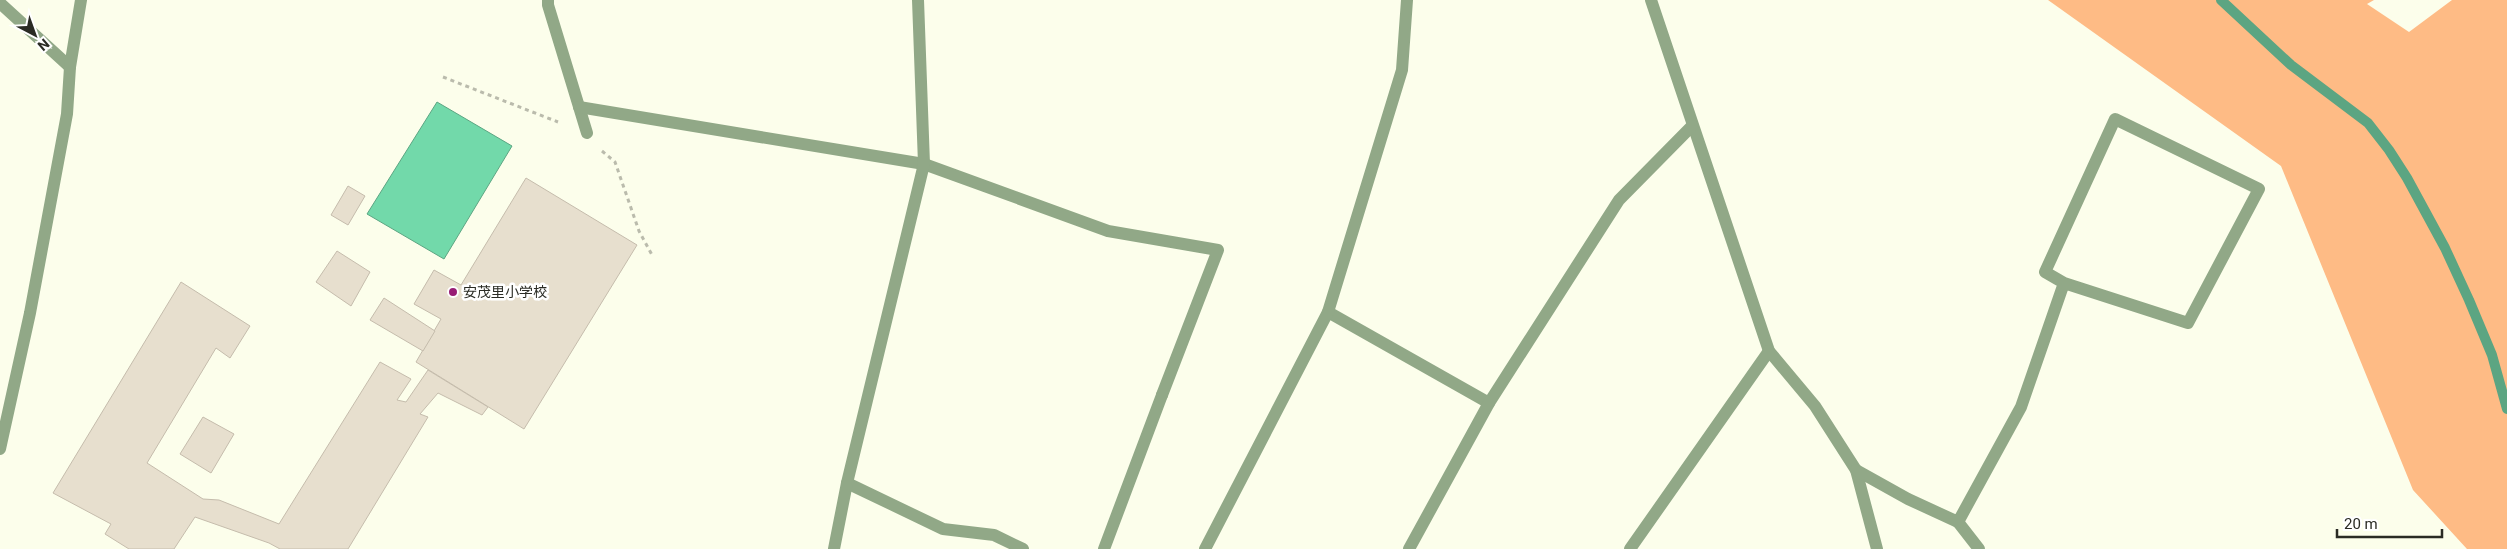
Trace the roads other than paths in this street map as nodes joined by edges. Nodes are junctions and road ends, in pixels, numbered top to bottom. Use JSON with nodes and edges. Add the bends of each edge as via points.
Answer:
{"nodes":[{"id":1,"x":81,"y":0,"type":"edge"},
{"id":2,"x":548,"y":0,"type":"edge"},
{"id":3,"x":918,"y":0,"type":"edge"},
{"id":4,"x":1407,"y":0,"type":"edge"},
{"id":5,"x":1651,"y":0,"type":"edge"},
{"id":6,"x":0,"y":3,"type":"edge"},
{"id":7,"x":70,"y":66,"type":"junction"},
{"id":8,"x":579,"y":107,"type":"junction"},
{"id":9,"x":1692,"y":126,"type":"junction"},
{"id":10,"x":587,"y":134,"type":"road end"},
{"id":11,"x":924,"y":164,"type":"junction"},
{"id":12,"x":2064,"y":283,"type":"junction"},
{"id":13,"x":1328,"y":312,"type":"junction"},
{"id":14,"x":1769,"y":351,"type":"junction"},
{"id":15,"x":1489,"y":403,"type":"junction"},
{"id":16,"x":0,"y":449,"type":"edge"},
{"id":17,"x":1856,"y":470,"type":"junction"},
{"id":18,"x":847,"y":482,"type":"junction"},
{"id":19,"x":1958,"y":522,"type":"junction"},
{"id":20,"x":834,"y":549,"type":"edge"},
{"id":21,"x":1023,"y":549,"type":"edge"},
{"id":22,"x":1104,"y":549,"type":"edge"},
{"id":23,"x":1205,"y":549,"type":"edge"},
{"id":24,"x":1409,"y":549,"type":"edge"},
{"id":25,"x":1630,"y":549,"type":"edge"},
{"id":26,"x":1876,"y":549,"type":"edge"},
{"id":27,"x":1979,"y":549,"type":"edge"}],
"edges":[{"from":1,"to":7,"type":"street"},
{"from":2,"to":8,"type":"street"},
{"from":3,"to":11,"type":"street"},
{"from":4,"to":13,"type":"street","via":[[1402,70]]},
{"from":5,"to":9,"type":"street"},
{"from":6,"to":7,"type":"street"},
{"from":7,"to":16,"type":"street","via":[[67,114],[30,313]]},
{"from":8,"to":10,"type":"street"},
{"from":8,"to":11,"type":"street"},
{"from":9,"to":14,"type":"street"},
{"from":9,"to":15,"type":"street","via":[[1619,200]]},
{"from":11,"to":18,"type":"street"},
{"from":11,"to":22,"type":"street","via":[[1108,231],[1218,250]]},
{"from":12,"to":12,"type":"street","via":[[2045,272],[2115,119],[2259,189],[2188,323]]},
{"from":12,"to":19,"type":"street","via":[[2021,407]]},
{"from":13,"to":15,"type":"street"},
{"from":13,"to":23,"type":"street"},
{"from":14,"to":17,"type":"street","via":[[1815,406]]},
{"from":14,"to":25,"type":"street"},
{"from":15,"to":24,"type":"street"},
{"from":17,"to":19,"type":"street"},
{"from":17,"to":26,"type":"street"},
{"from":18,"to":20,"type":"street"},
{"from":18,"to":21,"type":"street","via":[[943,529],[994,535]]},
{"from":19,"to":27,"type":"street"}]}
